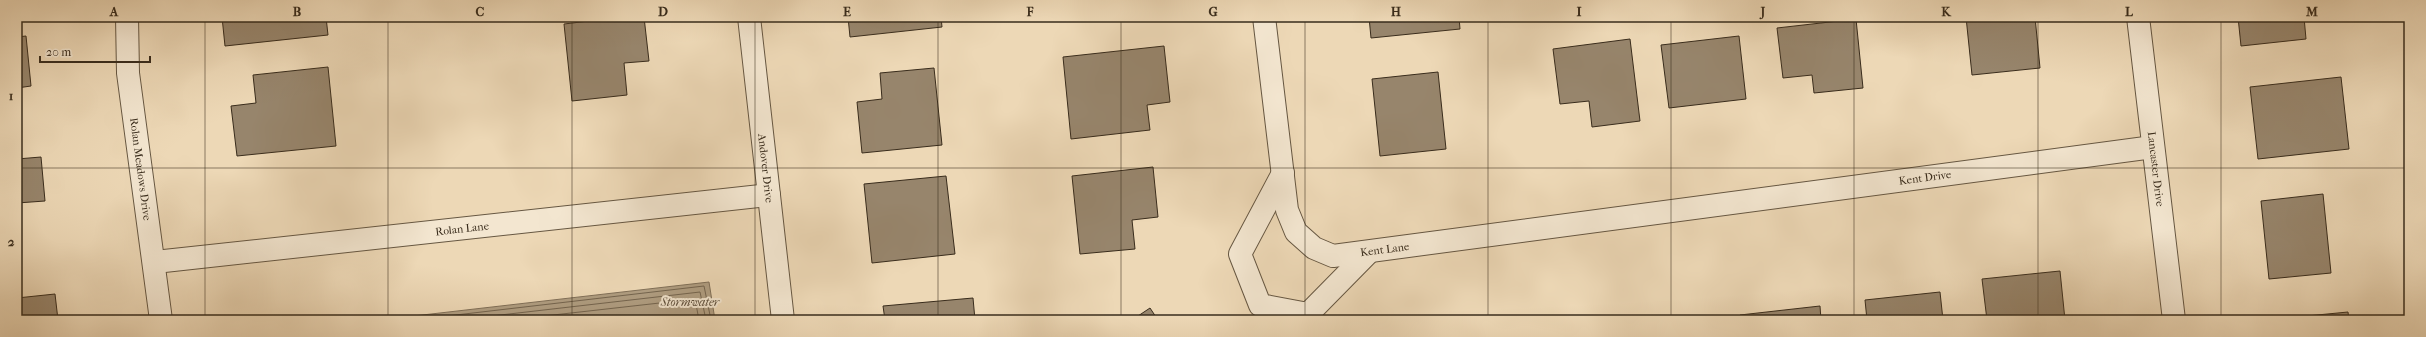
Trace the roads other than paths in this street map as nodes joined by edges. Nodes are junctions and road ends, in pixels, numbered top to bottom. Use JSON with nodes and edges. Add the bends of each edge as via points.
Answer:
{"nodes":[{"id":1,"x":127,"y":17,"type":"edge"},
{"id":2,"x":749,"y":17,"type":"edge"},
{"id":3,"x":1264,"y":17,"type":"edge"},
{"id":4,"x":2138,"y":17,"type":"edge"},
{"id":5,"x":2153,"y":147,"type":"junction"},
{"id":6,"x":1283,"y":174,"type":"junction"},
{"id":7,"x":769,"y":195,"type":"junction"},
{"id":8,"x":1696,"y":208,"type":"joint"},
{"id":9,"x":1370,"y":252,"type":"junction"},
{"id":10,"x":155,"y":262,"type":"junction"},
{"id":11,"x":161,"y":320,"type":"edge"},
{"id":12,"x":783,"y":320,"type":"edge"},
{"id":13,"x":2174,"y":320,"type":"edge"}],
"edges":[{"from":1,"to":10,"type":"street","name":"Rolan Meadows Drive","via":[[128,73]]},
{"from":2,"to":7,"type":"street","name":"Andover Drive"},
{"from":3,"to":6,"type":"street","name":"Kent Lane"},
{"from":4,"to":5,"type":"street","name":"Lancaster Drive"},
{"from":5,"to":8,"type":"street","name":"Kent Drive"},
{"from":5,"to":13,"type":"street","name":"Lancaster Drive"},
{"from":6,"to":9,"type":"street","name":"Kent Lane","via":[[1288,210],[1296,232],[1314,248],[1333,256]]},
{"from":6,"to":9,"type":"street","via":[[1240,254],[1260,305],[1308,314]]},
{"from":7,"to":10,"type":"street","name":"Rolan Lane"},
{"from":7,"to":12,"type":"street","name":"Andover Drive"},
{"from":8,"to":9,"type":"street","name":"Kent Lane"},
{"from":10,"to":11,"type":"street","name":"Rolan Meadows Drive"}]}
